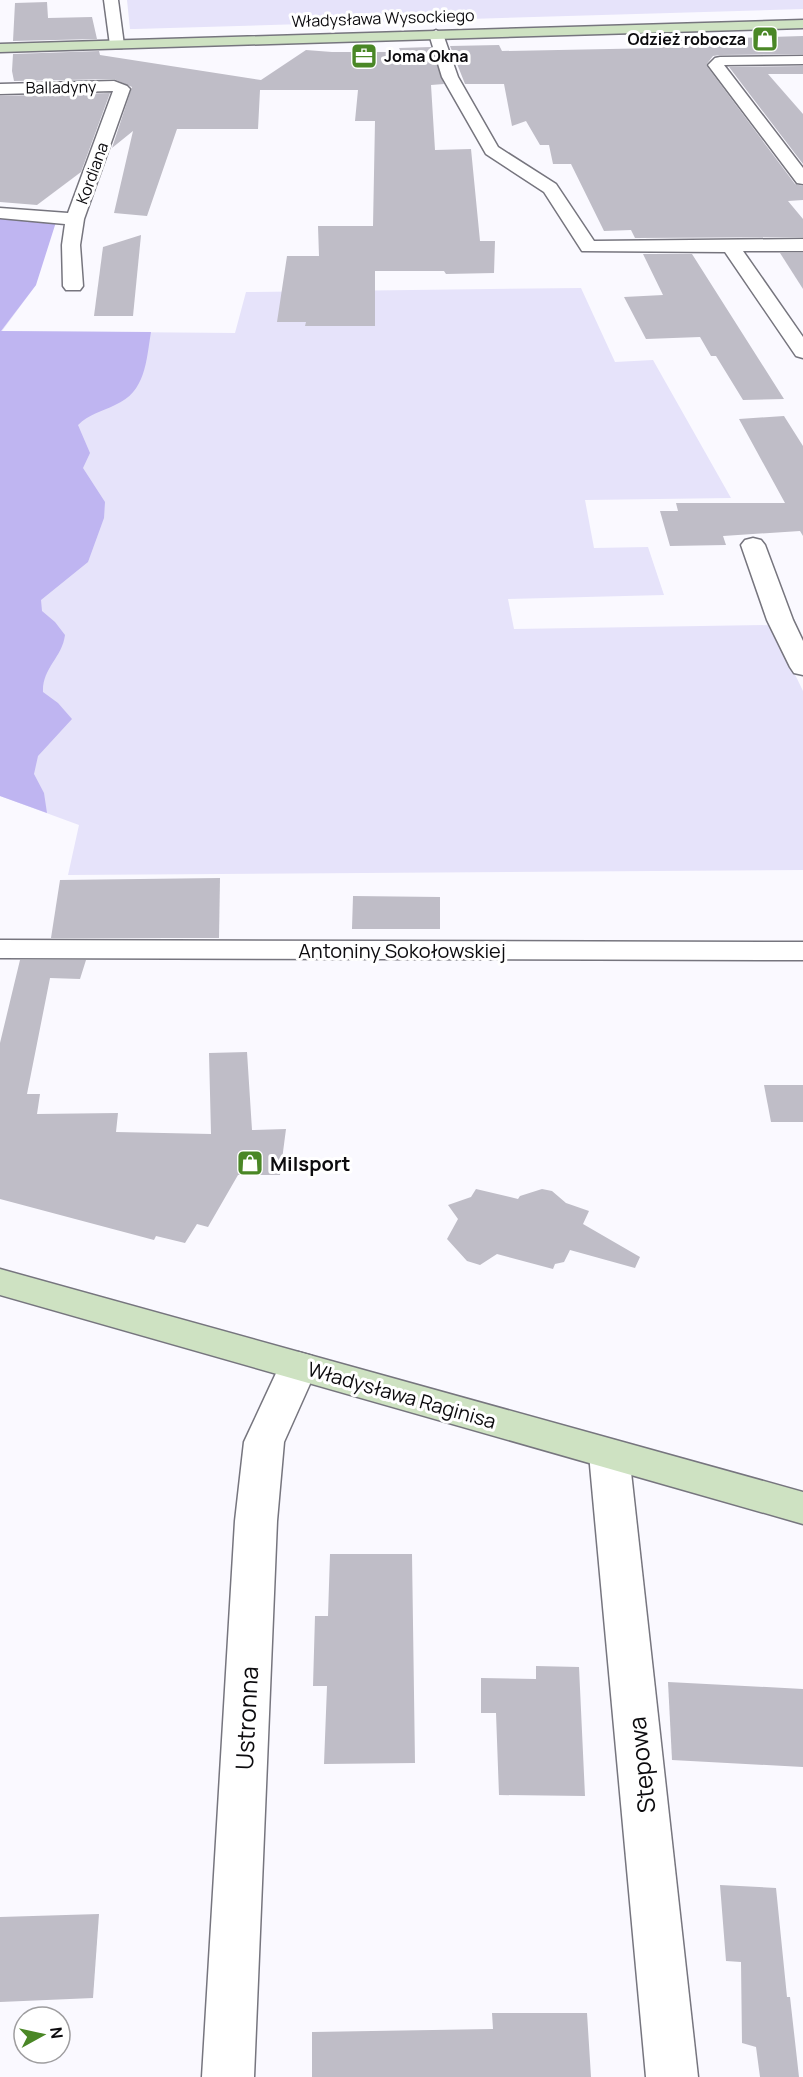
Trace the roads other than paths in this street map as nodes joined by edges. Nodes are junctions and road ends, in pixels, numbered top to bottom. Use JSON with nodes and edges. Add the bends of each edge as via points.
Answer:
{"nodes":[{"id":1,"x":111,"y":0,"type":"edge"},
{"id":2,"x":803,"y":24,"type":"edge"},
{"id":3,"x":436,"y":34,"type":"junction"},
{"id":4,"x":117,"y":45,"type":"junction"},
{"id":5,"x":0,"y":48,"type":"edge"},
{"id":6,"x":803,"y":60,"type":"edge"},
{"id":7,"x":0,"y":89,"type":"edge"},
{"id":8,"x":122,"y":89,"type":"joint"},
{"id":9,"x":803,"y":178,"type":"edge"},
{"id":10,"x":0,"y":213,"type":"edge"},
{"id":11,"x":75,"y":219,"type":"junction"},
{"id":12,"x":803,"y":244,"type":"edge"},
{"id":13,"x":730,"y":246,"type":"junction"},
{"id":14,"x":73,"y":286,"type":"dead end"},
{"id":15,"x":803,"y":352,"type":"edge"},
{"id":16,"x":753,"y":545,"type":"dead end"},
{"id":17,"x":803,"y":667,"type":"edge"},
{"id":18,"x":0,"y":950,"type":"edge"},
{"id":19,"x":803,"y":951,"type":"edge"},
{"id":20,"x":0,"y":1282,"type":"edge"},
{"id":21,"x":298,"y":1366,"type":"junction"},
{"id":22,"x":609,"y":1454,"type":"junction"},
{"id":23,"x":803,"y":1508,"type":"edge"},
{"id":24,"x":228,"y":2077,"type":"edge"},
{"id":25,"x":672,"y":2077,"type":"edge"}],
"edges":[{"from":1,"to":4,"type":"street"},
{"from":2,"to":3,"type":"street","name":"Władysława Wysockiego"},
{"from":3,"to":4,"type":"street","name":"Władysława Wysockiego"},
{"from":3,"to":13,"type":"street","via":[[450,77],[492,150],[550,188],[589,247]]},
{"from":4,"to":5,"type":"street","name":"Władysława Wysockiego"},
{"from":6,"to":9,"type":"street","via":[[734,60],[716,65]]},
{"from":7,"to":8,"type":"street","name":"Balladyny"},
{"from":8,"to":11,"type":"street","name":"Kordiana"},
{"from":10,"to":11,"type":"street","name":"Kordiana"},
{"from":11,"to":14,"type":"street","via":[[71,245]]},
{"from":12,"to":13,"type":"street"},
{"from":13,"to":15,"type":"street"},
{"from":16,"to":17,"type":"street","via":[[780,620]]},
{"from":18,"to":19,"type":"street","name":"Antoniny Sokołowskiej"},
{"from":20,"to":21,"type":"street","name":"Władysława Raginisa"},
{"from":21,"to":22,"type":"street","name":"Władysława Raginisa"},
{"from":21,"to":24,"type":"street","name":"Ustronna","via":[[264,1442]]},
{"from":22,"to":23,"type":"street","name":"Władysława Raginisa"},
{"from":22,"to":25,"type":"street","name":"Stepowa"}]}
